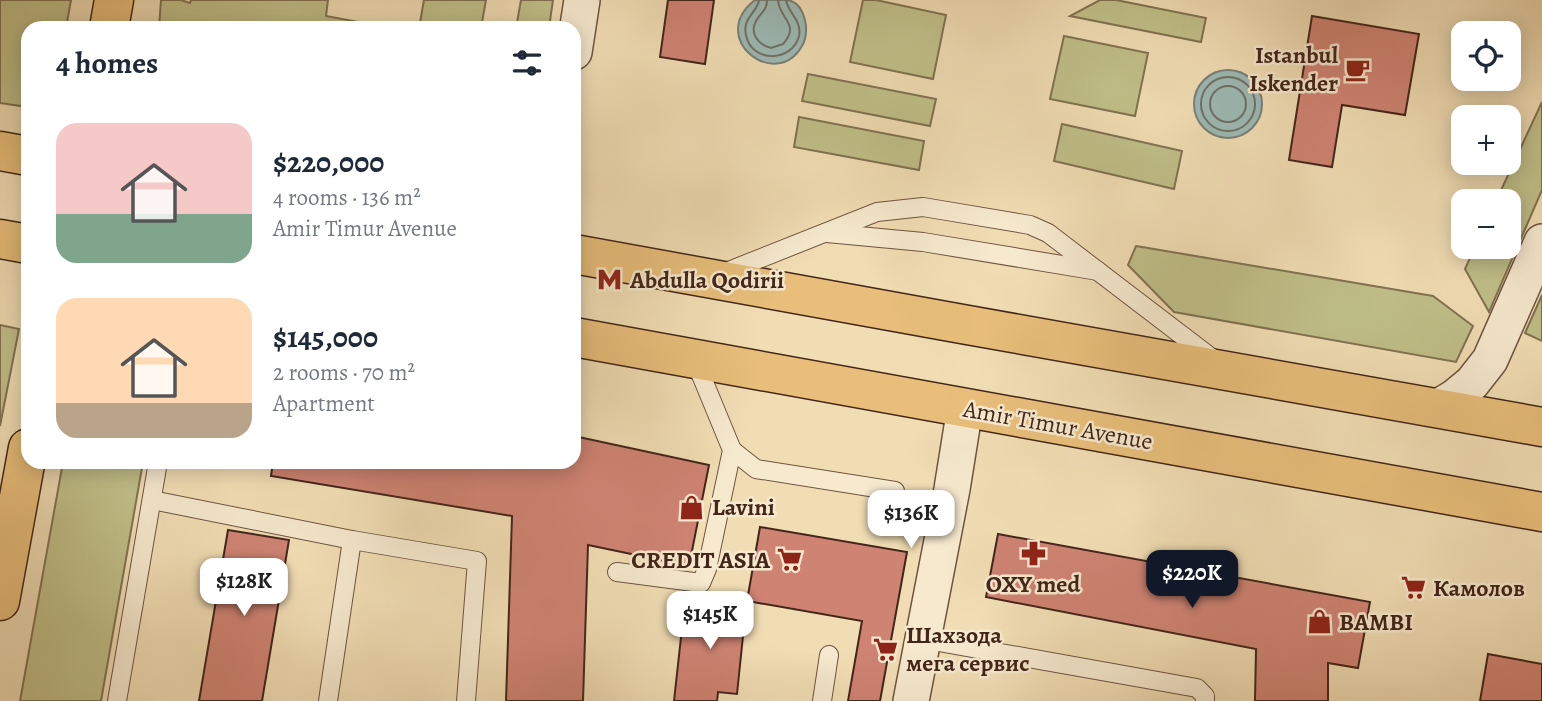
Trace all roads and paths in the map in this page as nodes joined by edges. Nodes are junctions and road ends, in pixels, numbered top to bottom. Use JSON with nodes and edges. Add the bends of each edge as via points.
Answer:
{"nodes":[{"id":1,"x":114,"y":0,"type":"edge"},
{"id":2,"x":582,"y":0,"type":"edge"},
{"id":3,"x":110,"y":21,"type":"edge"},
{"id":4,"x":579,"y":21,"type":"edge"},
{"id":5,"x":0,"y":151,"type":"edge"},
{"id":6,"x":21,"y":155,"type":"edge"},
{"id":7,"x":824,"y":233,"type":"junction"},
{"id":8,"x":0,"y":239,"type":"edge"},
{"id":9,"x":1542,"y":242,"type":"edge"},
{"id":10,"x":21,"y":243,"type":"edge"},
{"id":11,"x":581,"y":255,"type":"edge"},
{"id":12,"x":1101,"y":272,"type":"junction"},
{"id":13,"x":708,"y":279,"type":"junction"},
{"id":14,"x":581,"y":338,"type":"edge"},
{"id":15,"x":694,"y":358,"type":"junction"},
{"id":16,"x":1229,"y":372,"type":"junction"},
{"id":17,"x":965,"y":408,"type":"junction"},
{"id":18,"x":1435,"y":409,"type":"junction"},
{"id":19,"x":1542,"y":427,"type":"edge"},
{"id":20,"x":732,"y":450,"type":"junction"},
{"id":21,"x":24,"y":469,"type":"edge"},
{"id":22,"x":157,"y":469,"type":"edge"},
{"id":23,"x":895,"y":491,"type":"dead end"},
{"id":24,"x":152,"y":500,"type":"junction"},
{"id":25,"x":1542,"y":512,"type":"edge"},
{"id":26,"x":352,"y":540,"type":"junction"},
{"id":27,"x":617,"y":572,"type":"dead end"},
{"id":28,"x":0,"y":601,"type":"edge"},
{"id":29,"x":922,"y":639,"type":"junction"},
{"id":30,"x":829,"y":655,"type":"dead end"},
{"id":31,"x":117,"y":701,"type":"edge"},
{"id":32,"x":328,"y":701,"type":"edge"},
{"id":33,"x":466,"y":701,"type":"edge"},
{"id":34,"x":822,"y":701,"type":"edge"},
{"id":35,"x":911,"y":701,"type":"edge"},
{"id":36,"x":1205,"y":701,"type":"edge"}],
"edges":[{"from":1,"to":3,"type":"main road"},
{"from":2,"to":4,"type":"street"},
{"from":5,"to":6,"type":"main road"},
{"from":7,"to":12,"type":"lane","via":[[923,242]]},
{"from":7,"to":12,"type":"lane","via":[[877,212],[923,206],[1030,225]]},
{"from":7,"to":13,"type":"lane"},
{"from":8,"to":10,"type":"main road"},
{"from":9,"to":18,"type":"street","via":[[1490,360],[1472,383]]},
{"from":11,"to":13,"type":"main road"},
{"from":12,"to":16,"type":"lane"},
{"from":13,"to":16,"type":"main road"},
{"from":14,"to":15,"type":"main road","name":"Amir Timur Avenue"},
{"from":15,"to":17,"type":"main road","name":"Amir Timur Avenue"},
{"from":15,"to":20,"type":"lane"},
{"from":16,"to":18,"type":"main road"},
{"from":17,"to":25,"type":"main road","name":"Amir Timur Avenue"},
{"from":17,"to":29,"type":"street"},
{"from":18,"to":19,"type":"main road"},
{"from":20,"to":23,"type":"lane","via":[[757,469]]},
{"from":20,"to":27,"type":"lane","via":[[701,583]]},
{"from":21,"to":28,"type":"main road"},
{"from":22,"to":24,"type":"lane"},
{"from":24,"to":26,"type":"lane"},
{"from":24,"to":31,"type":"lane"},
{"from":26,"to":32,"type":"lane"},
{"from":26,"to":33,"type":"lane","via":[[477,561]]},
{"from":29,"to":35,"type":"street"},
{"from":29,"to":36,"type":"lane","via":[[1197,688]]},
{"from":30,"to":34,"type":"lane"}]}
